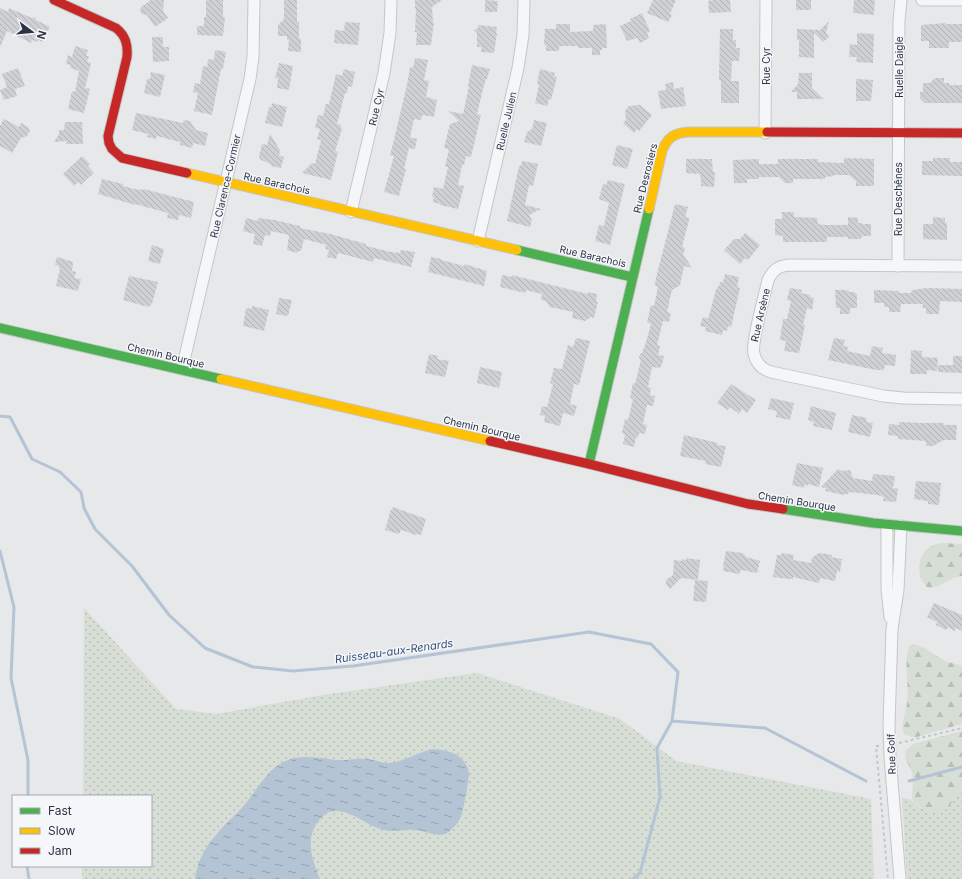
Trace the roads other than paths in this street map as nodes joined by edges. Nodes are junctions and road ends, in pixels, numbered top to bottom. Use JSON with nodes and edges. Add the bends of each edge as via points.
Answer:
{"nodes":[{"id":1,"x":54,"y":0,"type":"edge"},
{"id":2,"x":254,"y":0,"type":"edge"},
{"id":3,"x":391,"y":0,"type":"edge"},
{"id":4,"x":524,"y":0,"type":"edge"},
{"id":5,"x":766,"y":0,"type":"edge"},
{"id":6,"x":901,"y":0,"type":"edge"},
{"id":7,"x":922,"y":0,"type":"edge"},
{"id":8,"x":962,"y":0,"type":"edge"},
{"id":9,"x":765,"y":132,"type":"junction"},
{"id":10,"x":898,"y":133,"type":"junction"},
{"id":11,"x":962,"y":134,"type":"edge"},
{"id":12,"x":226,"y":183,"type":"junction"},
{"id":13,"x":351,"y":212,"type":"junction"},
{"id":14,"x":478,"y":241,"type":"junction"},
{"id":15,"x":898,"y":266,"type":"junction"},
{"id":16,"x":962,"y":266,"type":"edge"},
{"id":17,"x":632,"y":277,"type":"junction"},
{"id":18,"x":0,"y":328,"type":"edge"},
{"id":19,"x":182,"y":370,"type":"junction"},
{"id":20,"x":962,"y":399,"type":"edge"},
{"id":21,"x":589,"y":464,"type":"junction"},
{"id":22,"x":886,"y":525,"type":"junction"},
{"id":23,"x":901,"y":526,"type":"junction"},
{"id":24,"x":962,"y":531,"type":"edge"},
{"id":25,"x":892,"y":629,"type":"junction"},
{"id":26,"x":900,"y":879,"type":"edge"}],
"edges":[{"from":1,"to":12,"type":"street","name":"Rue Barachois","via":[[116,28],[126,40],[127,57],[108,136],[115,152],[128,160]]},
{"from":2,"to":12,"type":"street","name":"Rue Clarence-Cormier","via":[[252,66]]},
{"from":3,"to":13,"type":"street","name":"Rue Cyr","via":[[390,33],[384,73]]},
{"from":4,"to":14,"type":"street","name":"Ruelle Julien","via":[[523,35],[518,68]]},
{"from":5,"to":9,"type":"street","name":"Rue Cyr"},
{"from":6,"to":10,"type":"street","name":"Ruelle Daigle"},
{"from":7,"to":8,"type":"street"},
{"from":9,"to":10,"type":"street","name":"Rue Desrosiers"},
{"from":9,"to":17,"type":"street","name":"Rue Desrosiers","via":[[688,132],[676,133],[669,138],[662,152]]},
{"from":10,"to":11,"type":"street","name":"Rue Desrosiers"},
{"from":10,"to":15,"type":"street","name":"Rue Deschênes"},
{"from":12,"to":13,"type":"street","name":"Rue Barachois"},
{"from":12,"to":19,"type":"street","name":"Rue Clarence-Cormier"},
{"from":13,"to":14,"type":"street","name":"Rue Barachois"},
{"from":14,"to":17,"type":"street","name":"Rue Barachois"},
{"from":15,"to":16,"type":"street","name":"Rue Arsène"},
{"from":15,"to":20,"type":"street","name":"Rue Arsène","via":[[789,265],[776,269],[768,280],[753,346],[755,359],[760,366],[771,372],[883,396]]},
{"from":17,"to":21,"type":"street","name":"Rue Desrosiers"},
{"from":18,"to":19,"type":"street","name":"Chemin Bourque"},
{"from":19,"to":21,"type":"street","name":"Chemin Bourque"},
{"from":21,"to":22,"type":"street","name":"Chemin Bourque","via":[[748,504]]},
{"from":22,"to":23,"type":"street","name":"Chemin Bourque"},
{"from":22,"to":25,"type":"street","name":"Rue Golf","via":[[887,589]]},
{"from":23,"to":24,"type":"street","name":"Chemin Bourque"},
{"from":23,"to":25,"type":"street","name":"Rue Golf","via":[[898,590]]},
{"from":25,"to":26,"type":"street","name":"Rue Golf","via":[[890,764]]}]}
